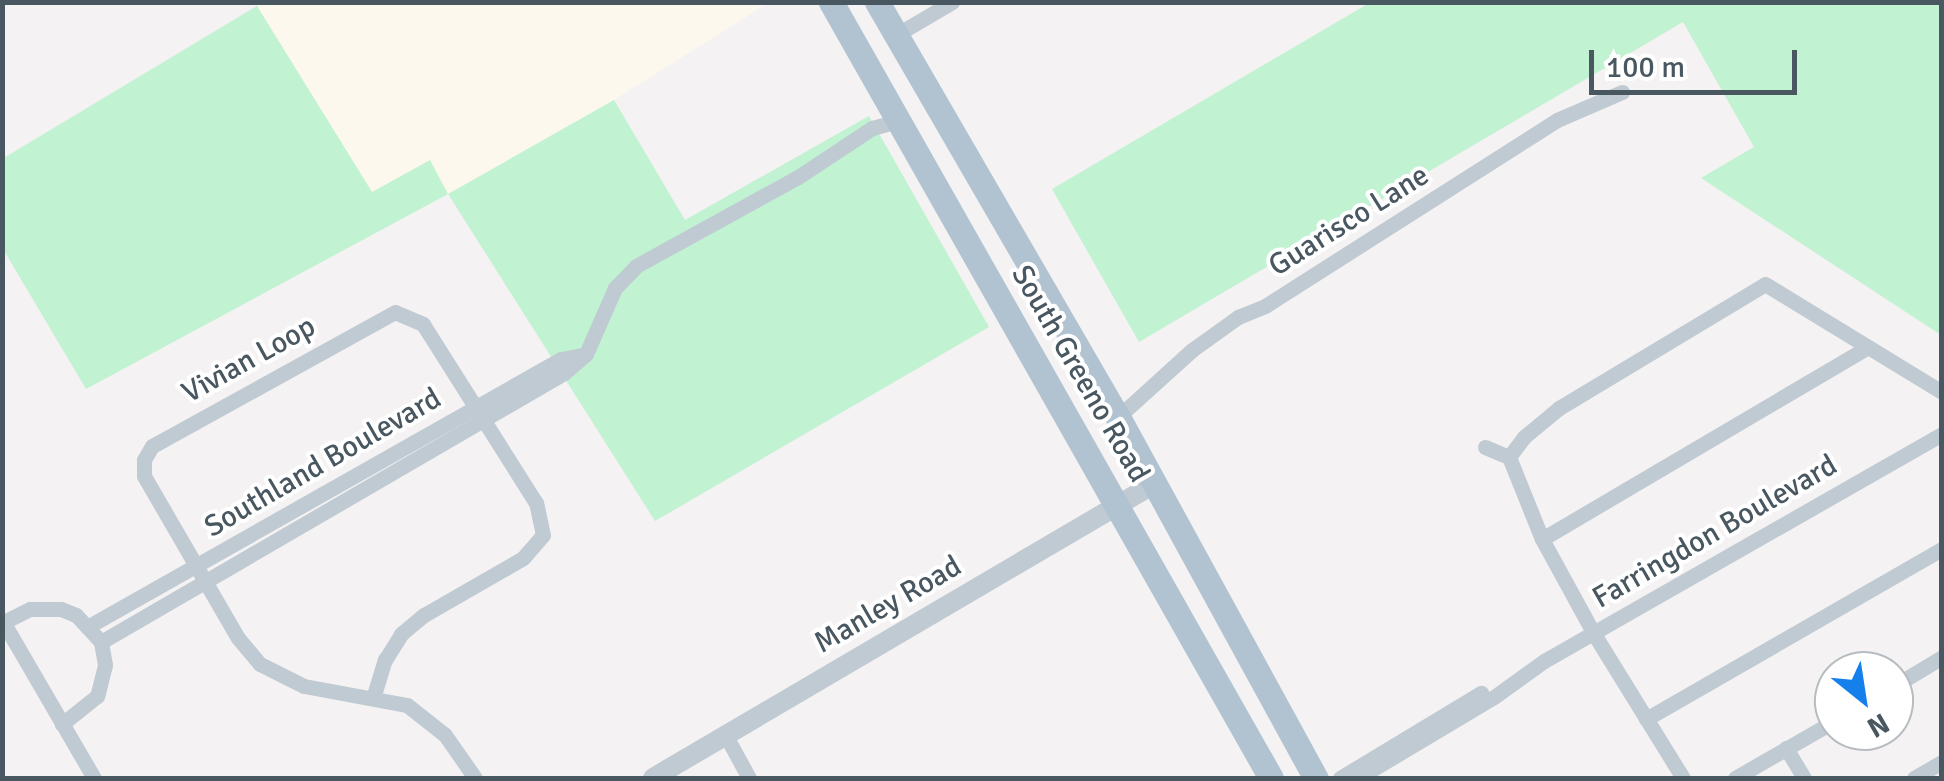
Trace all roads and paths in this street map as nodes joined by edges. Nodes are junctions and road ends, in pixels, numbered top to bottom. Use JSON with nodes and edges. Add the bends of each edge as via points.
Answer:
{"nodes":[{"id":1,"x":831,"y":2,"type":"edge"},
{"id":2,"x":876,"y":2,"type":"edge"},
{"id":3,"x":952,"y":2,"type":"edge"},
{"id":4,"x":896,"y":35,"type":"junction"},
{"id":5,"x":1622,"y":92,"type":"dead end"},
{"id":6,"x":899,"y":121,"type":"junction"},
{"id":7,"x":1864,"y":348,"type":"junction"},
{"id":8,"x":1942,"y":392,"type":"edge"},
{"id":9,"x":481,"y":413,"type":"junction"},
{"id":10,"x":1118,"y":417,"type":"junction"},
{"id":11,"x":1942,"y":434,"type":"edge"},
{"id":12,"x":1484,"y":447,"type":"dead end"},
{"id":13,"x":1509,"y":457,"type":"junction"},
{"id":14,"x":1154,"y":484,"type":"junction"},
{"id":15,"x":1118,"y":505,"type":"junction"},
{"id":16,"x":1542,"y":539,"type":"junction"},
{"id":17,"x":1942,"y":549,"type":"edge"},
{"id":18,"x":200,"y":574,"type":"junction"},
{"id":19,"x":3,"y":621,"type":"edge"},
{"id":20,"x":89,"y":626,"type":"junction"},
{"id":21,"x":1594,"y":634,"type":"junction"},
{"id":22,"x":101,"y":642,"type":"junction"},
{"id":23,"x":1942,"y":657,"type":"edge"},
{"id":24,"x":1914,"y":674,"type":"edge"},
{"id":25,"x":1517,"y":678,"type":"junction"},
{"id":26,"x":374,"y":696,"type":"junction"},
{"id":27,"x":1646,"y":720,"type":"junction"},
{"id":28,"x":62,"y":724,"type":"junction"},
{"id":29,"x":1814,"y":732,"type":"edge"},
{"id":30,"x":726,"y":736,"type":"junction"},
{"id":31,"x":1786,"y":748,"type":"junction"},
{"id":32,"x":1942,"y":762,"type":"edge"},
{"id":33,"x":94,"y":778,"type":"edge"},
{"id":34,"x":474,"y":778,"type":"edge"},
{"id":35,"x":653,"y":778,"type":"edge"},
{"id":36,"x":749,"y":778,"type":"edge"},
{"id":37,"x":1271,"y":778,"type":"edge"},
{"id":38,"x":1316,"y":778,"type":"edge"},
{"id":39,"x":1340,"y":778,"type":"edge"},
{"id":40,"x":1358,"y":778,"type":"edge"},
{"id":41,"x":1683,"y":778,"type":"edge"},
{"id":42,"x":1735,"y":778,"type":"edge"},
{"id":43,"x":1804,"y":778,"type":"edge"},
{"id":44,"x":1914,"y":778,"type":"edge"}],
"edges":[{"from":1,"to":6,"type":"main road","name":"South Greeno Road"},
{"from":2,"to":4,"type":"main road","name":"South Greeno Road"},
{"from":3,"to":4,"type":"street"},
{"from":4,"to":10,"type":"main road","name":"South Greeno Road"},
{"from":5,"to":10,"type":"street","name":"Guarisco Lane","via":[[1558,120],[1238,317]]},
{"from":6,"to":9,"type":"street","name":"Southland Boulevard","via":[[636,266],[615,288],[586,354],[561,359]]},
{"from":6,"to":15,"type":"main road","name":"South Greeno Road"},
{"from":7,"to":8,"type":"street"},
{"from":7,"to":13,"type":"street","via":[[1765,284],[1559,408]]},
{"from":7,"to":16,"type":"street"},
{"from":9,"to":18,"type":"street","name":"Southland Boulevard"},
{"from":9,"to":18,"type":"street","name":"Vivian Loop","via":[[424,324],[395,312],[165,438],[144,460],[144,476]]},
{"from":9,"to":26,"type":"street","via":[[536,503],[543,536],[524,558],[401,634]]},
{"from":10,"to":14,"type":"main road","name":"South Greeno Road"},
{"from":11,"to":21,"type":"street","name":"Farringdon Boulevard"},
{"from":12,"to":13,"type":"street"},
{"from":13,"to":16,"type":"street"},
{"from":14,"to":15,"type":"street","name":"Manley Road"},
{"from":14,"to":38,"type":"main road","name":"South Greeno Road"},
{"from":15,"to":30,"type":"street","name":"Manley Road"},
{"from":15,"to":37,"type":"main road","name":"South Greeno Road"},
{"from":16,"to":21,"type":"street"},
{"from":17,"to":27,"type":"street"},
{"from":18,"to":20,"type":"street","name":"Southland Boulevard"},
{"from":18,"to":22,"type":"street","name":"Southland Boulevard"},
{"from":18,"to":26,"type":"street","via":[[260,664],[304,686]]},
{"from":19,"to":20,"type":"street","via":[[45,606]]},
{"from":19,"to":28,"type":"street"},
{"from":20,"to":22,"type":"street"},
{"from":21,"to":25,"type":"street","name":"Farringdon Boulevard"},
{"from":21,"to":27,"type":"street"},
{"from":22,"to":28,"type":"street","via":[[105,665],[96,696]]},
{"from":23,"to":24,"type":"street"},
{"from":25,"to":39,"type":"street","name":"Farringdon Boulevard","via":[[1497,683]]},
{"from":25,"to":40,"type":"street","name":"Farringdon Boulevard"},
{"from":26,"to":34,"type":"street","via":[[408,705],[434,724]]},
{"from":27,"to":41,"type":"street"},
{"from":28,"to":33,"type":"street"},
{"from":29,"to":31,"type":"street"},
{"from":30,"to":35,"type":"street","name":"Manley Road"},
{"from":30,"to":36,"type":"street"},
{"from":31,"to":42,"type":"street"},
{"from":31,"to":43,"type":"street"},
{"from":32,"to":44,"type":"street"}]}
